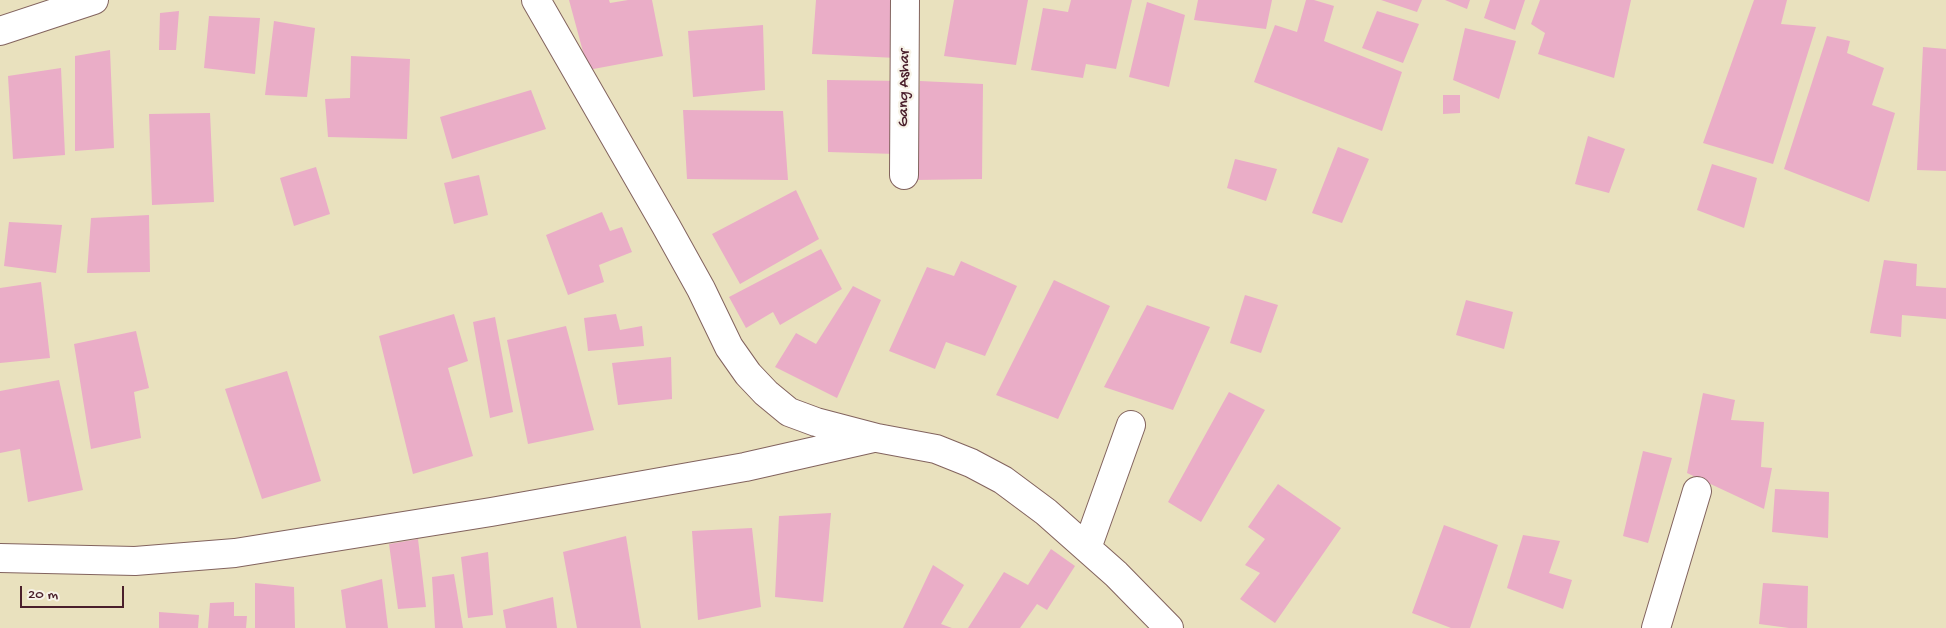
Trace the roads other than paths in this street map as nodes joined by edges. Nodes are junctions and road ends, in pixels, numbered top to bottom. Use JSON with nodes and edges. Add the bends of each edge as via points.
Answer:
{"nodes":[{"id":1,"x":94,"y":0,"type":"edge"},
{"id":2,"x":536,"y":0,"type":"edge"},
{"id":3,"x":905,"y":0,"type":"edge"},
{"id":4,"x":0,"y":31,"type":"edge"},
{"id":5,"x":904,"y":175,"type":"dead end"},
{"id":6,"x":1131,"y":425,"type":"dead end"},
{"id":7,"x":877,"y":438,"type":"junction"},
{"id":8,"x":1697,"y":492,"type":"dead end"},
{"id":9,"x":1087,"y":548,"type":"junction"},
{"id":10,"x":0,"y":558,"type":"edge"},
{"id":11,"x":1169,"y":628,"type":"edge"},
{"id":12,"x":1656,"y":628,"type":"edge"}],
"edges":[{"from":1,"to":4,"type":"street"},
{"from":2,"to":7,"type":"street","via":[[666,226],[729,347],[748,374],[789,412]]},
{"from":3,"to":5,"type":"street","name":"Gang Ashar"},
{"from":6,"to":9,"type":"street"},
{"from":7,"to":9,"type":"street","via":[[936,449],[971,463],[1003,480]]},
{"from":7,"to":10,"type":"street","via":[[745,467],[235,553],[135,562]]},
{"from":8,"to":12,"type":"street"},
{"from":9,"to":11,"type":"street"}]}
